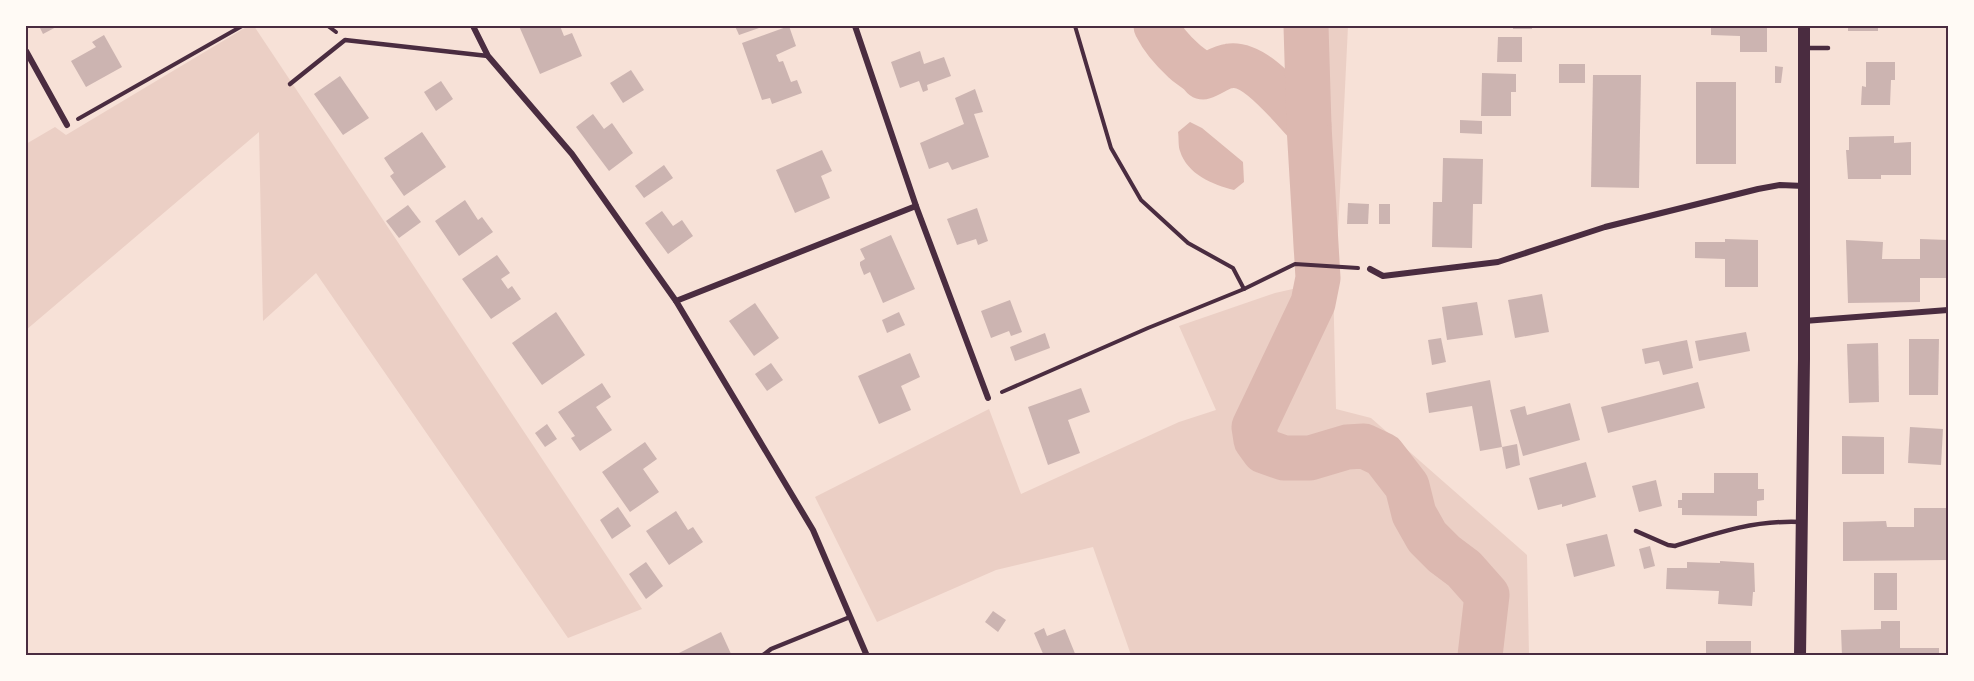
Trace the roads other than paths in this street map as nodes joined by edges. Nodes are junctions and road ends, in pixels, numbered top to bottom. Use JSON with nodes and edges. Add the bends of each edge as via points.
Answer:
{"nodes":[{"id":1,"x":473,"y":26,"type":"edge"},
{"id":2,"x":855,"y":26,"type":"edge"},
{"id":3,"x":1804,"y":26,"type":"edge"},
{"id":4,"x":1804,"y":48,"type":"junction"},
{"id":5,"x":1828,"y":48,"type":"dead end"},
{"id":6,"x":26,"y":51,"type":"edge"},
{"id":7,"x":488,"y":56,"type":"junction"},
{"id":8,"x":290,"y":84,"type":"dead end"},
{"id":9,"x":67,"y":125,"type":"road end"},
{"id":10,"x":1804,"y":186,"type":"junction"},
{"id":11,"x":916,"y":206,"type":"junction"},
{"id":12,"x":1370,"y":269,"type":"road end"},
{"id":13,"x":676,"y":301,"type":"junction"},
{"id":14,"x":1948,"y":310,"type":"edge"},
{"id":15,"x":1804,"y":321,"type":"junction"},
{"id":16,"x":988,"y":398,"type":"road end"},
{"id":17,"x":1801,"y":522,"type":"junction"},
{"id":18,"x":1635,"y":531,"type":"dead end"},
{"id":19,"x":850,"y":617,"type":"junction"},
{"id":20,"x":762,"y":656,"type":"edge"},
{"id":21,"x":867,"y":656,"type":"edge"},
{"id":22,"x":1800,"y":656,"type":"edge"}],
"edges":[{"from":1,"to":7,"type":"street"},
{"from":2,"to":11,"type":"street"},
{"from":3,"to":4,"type":"main road"},
{"from":4,"to":5,"type":"lane"},
{"from":4,"to":10,"type":"main road"},
{"from":6,"to":9,"type":"street"},
{"from":7,"to":8,"type":"lane","via":[[345,40]]},
{"from":7,"to":13,"type":"street","via":[[572,154]]},
{"from":10,"to":12,"type":"street","via":[[1758,189],[1605,226],[1498,262],[1383,276]]},
{"from":10,"to":15,"type":"main road"},
{"from":11,"to":13,"type":"street"},
{"from":11,"to":16,"type":"street"},
{"from":13,"to":19,"type":"street","via":[[813,530]]},
{"from":14,"to":15,"type":"street"},
{"from":15,"to":17,"type":"main road"},
{"from":17,"to":18,"type":"lane","via":[[1744,525],[1675,546]]},
{"from":17,"to":22,"type":"main road"},
{"from":19,"to":20,"type":"lane"},
{"from":19,"to":21,"type":"street"}]}
